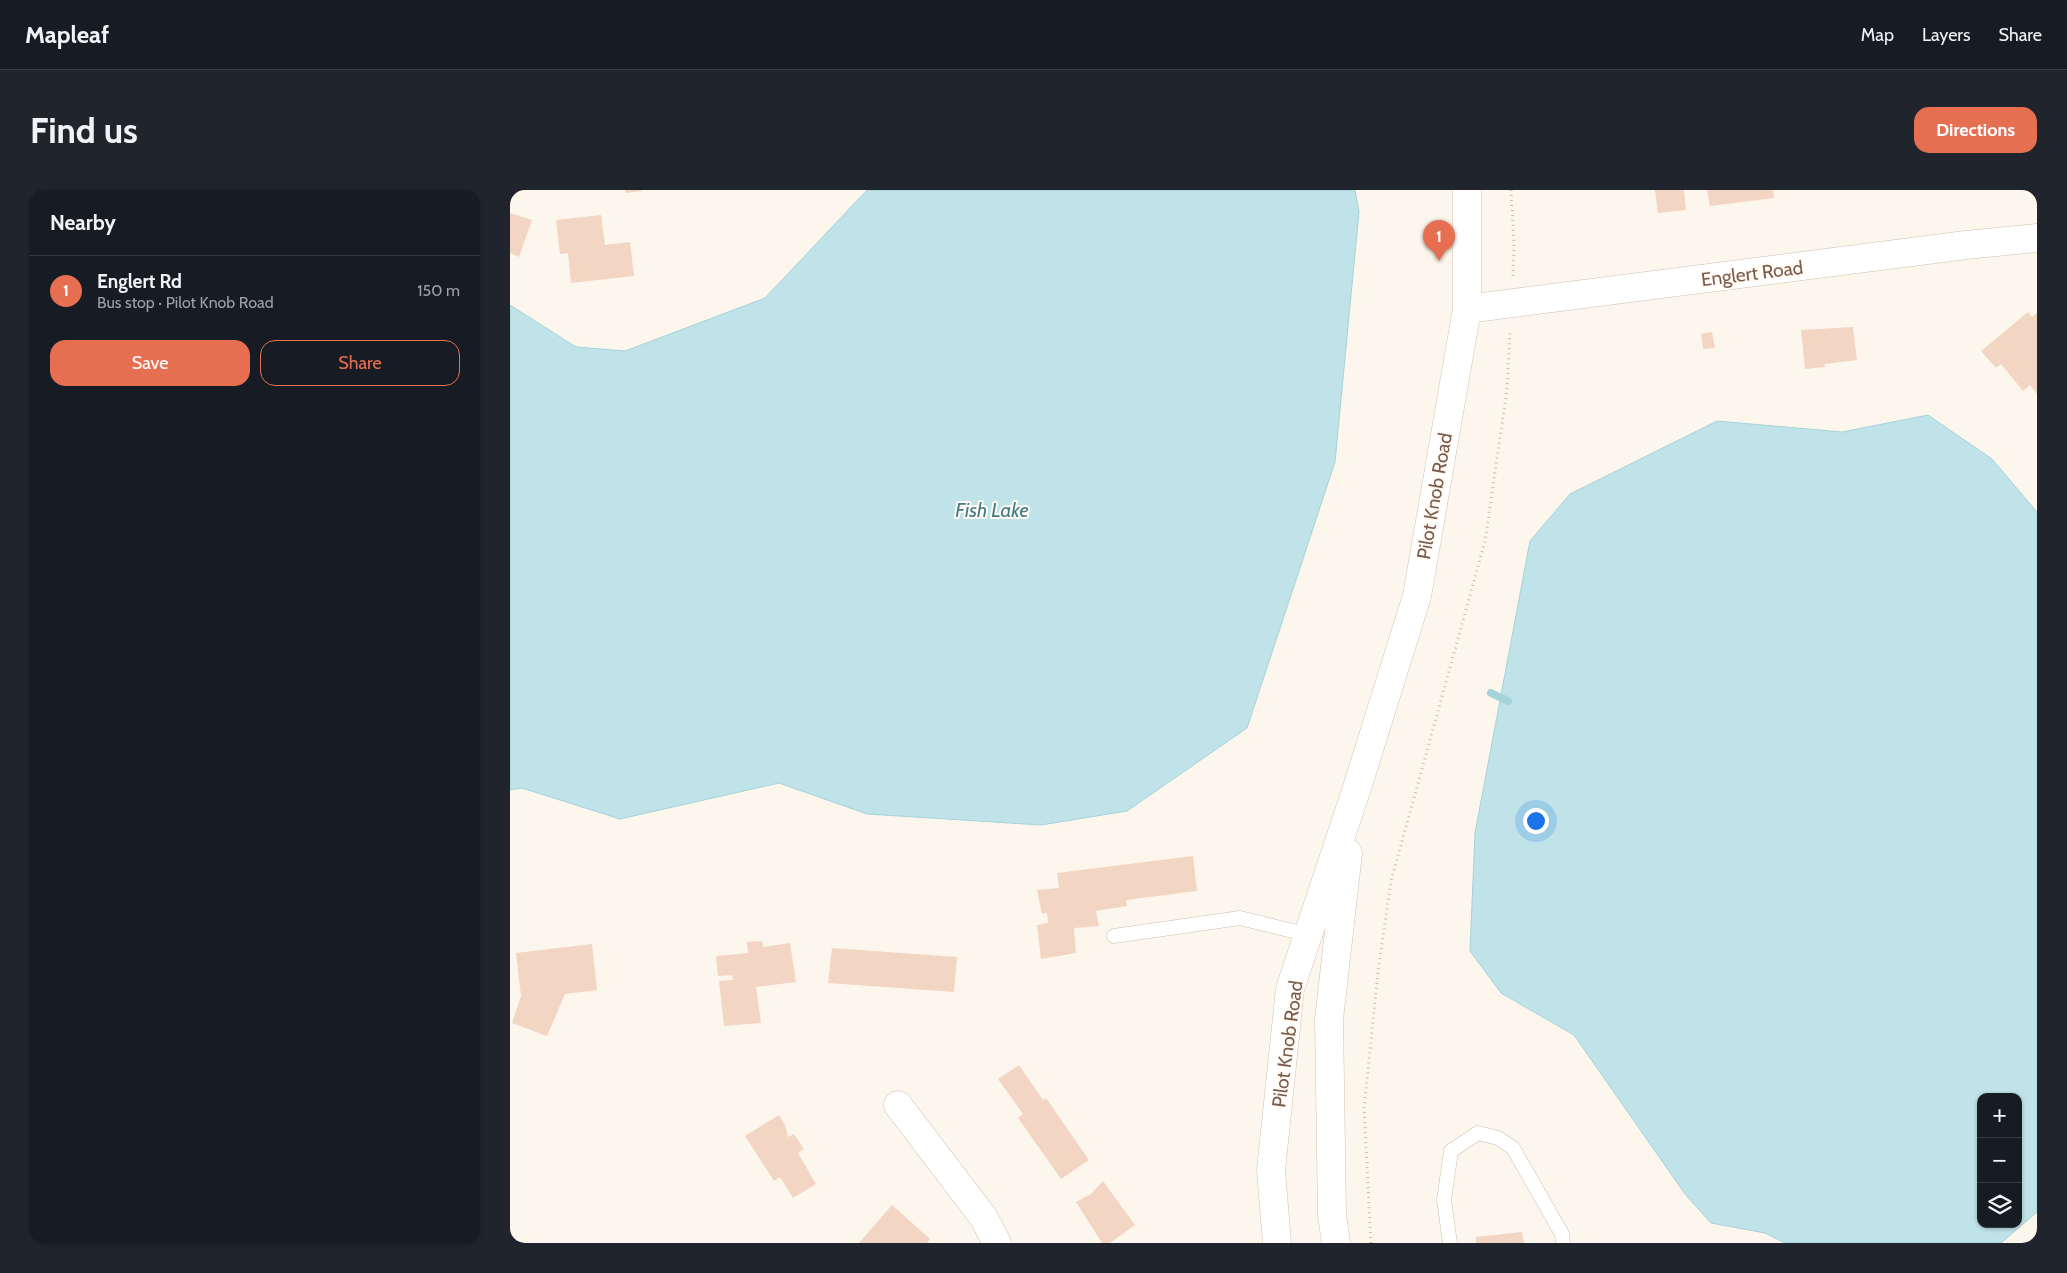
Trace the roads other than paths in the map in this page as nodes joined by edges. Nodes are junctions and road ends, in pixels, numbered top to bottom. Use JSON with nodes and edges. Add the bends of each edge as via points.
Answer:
{"nodes":[{"id":1,"x":1467,"y":190,"type":"edge"},
{"id":2,"x":2037,"y":238,"type":"edge"},
{"id":3,"x":1467,"y":309,"type":"junction"},
{"id":4,"x":1355,"y":794,"type":"junction"},
{"id":5,"x":1309,"y":935,"type":"junction"},
{"id":6,"x":1114,"y":936,"type":"dead end"},
{"id":7,"x":898,"y":1106,"type":"dead end"},
{"id":8,"x":997,"y":1243,"type":"edge"},
{"id":9,"x":1277,"y":1243,"type":"edge"},
{"id":10,"x":1336,"y":1243,"type":"edge"},
{"id":11,"x":1450,"y":1243,"type":"edge"},
{"id":12,"x":1563,"y":1243,"type":"edge"}],
"edges":[{"from":1,"to":3,"type":"main road","name":"Pilot Knob Road"},
{"from":2,"to":3,"type":"main road","name":"Englert Road"},
{"from":3,"to":4,"type":"main road","name":"Pilot Knob Road","via":[[1417,596]]},
{"from":4,"to":5,"type":"main road","name":"Pilot Knob Road"},
{"from":4,"to":10,"type":"main road","name":"Pilot Knob Road","via":[[1329,1019],[1332,1214]]},
{"from":5,"to":6,"type":"lane","via":[[1240,918]]},
{"from":5,"to":9,"type":"main road","name":"Pilot Knob Road","via":[[1290,990],[1271,1170]]},
{"from":7,"to":8,"type":"main road","via":[[984,1218]]},
{"from":11,"to":12,"type":"lane","via":[[1444,1200],[1451,1151],[1478,1133],[1498,1138],[1513,1148],[1562,1234]]}]}
